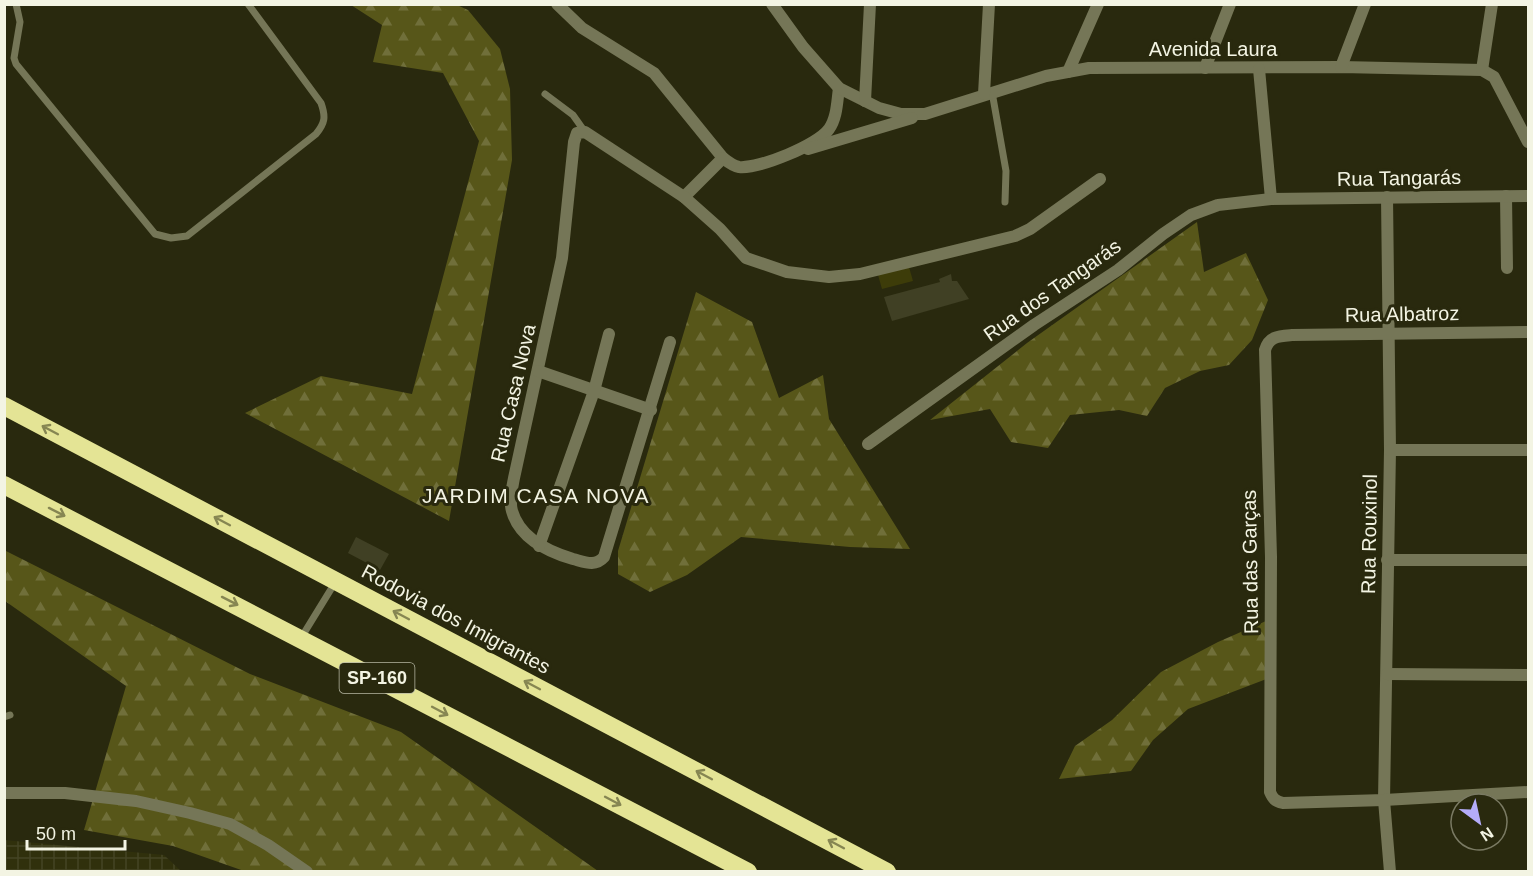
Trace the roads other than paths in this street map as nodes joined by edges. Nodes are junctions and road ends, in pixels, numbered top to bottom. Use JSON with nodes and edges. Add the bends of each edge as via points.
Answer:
{"nodes":[{"id":1,"x":16,"y":4,"type":"edge"},
{"id":2,"x":248,"y":4,"type":"edge"},
{"id":3,"x":556,"y":4,"type":"edge"},
{"id":4,"x":772,"y":4,"type":"edge"},
{"id":5,"x":870,"y":4,"type":"edge"},
{"id":6,"x":989,"y":4,"type":"edge"},
{"id":7,"x":1098,"y":4,"type":"edge"},
{"id":8,"x":1230,"y":4,"type":"edge"},
{"id":9,"x":1365,"y":4,"type":"edge"},
{"id":10,"x":1492,"y":4,"type":"edge"},
{"id":11,"x":1341,"y":67,"type":"junction"},
{"id":12,"x":1205,"y":68,"type":"junction"},
{"id":13,"x":1259,"y":69,"type":"junction"},
{"id":14,"x":1482,"y":70,"type":"junction"},
{"id":15,"x":1068,"y":72,"type":"junction"},
{"id":16,"x":840,"y":88,"type":"junction"},
{"id":17,"x":988,"y":93,"type":"junction"},
{"id":18,"x":545,"y":94,"type":"dead end"},
{"id":19,"x":865,"y":101,"type":"junction"},
{"id":20,"x":925,"y":114,"type":"junction"},
{"id":21,"x":585,"y":132,"type":"junction"},
{"id":22,"x":1528,"y":142,"type":"edge"},
{"id":23,"x":795,"y":152,"type":"junction"},
{"id":24,"x":728,"y":162,"type":"junction"},
{"id":25,"x":1100,"y":179,"type":"dead end"},
{"id":26,"x":1506,"y":196,"type":"junction"},
{"id":27,"x":1528,"y":196,"type":"edge"},
{"id":28,"x":684,"y":197,"type":"junction"},
{"id":29,"x":1387,"y":197,"type":"junction"},
{"id":30,"x":1271,"y":199,"type":"junction"},
{"id":31,"x":1005,"y":202,"type":"dead end"},
{"id":32,"x":1507,"y":268,"type":"dead end"},
{"id":33,"x":1528,"y":332,"type":"edge"},
{"id":34,"x":1389,"y":333,"type":"junction"},
{"id":35,"x":609,"y":334,"type":"dead end"},
{"id":36,"x":1275,"y":336,"type":"joint"},
{"id":37,"x":670,"y":342,"type":"dead end"},
{"id":38,"x":538,"y":371,"type":"junction"},
{"id":39,"x":594,"y":391,"type":"junction"},
{"id":40,"x":4,"y":406,"type":"edge"},
{"id":41,"x":651,"y":410,"type":"junction"},
{"id":42,"x":868,"y":444,"type":"dead end"},
{"id":43,"x":1390,"y":450,"type":"junction"},
{"id":44,"x":1528,"y":450,"type":"edge"},
{"id":45,"x":4,"y":485,"type":"edge"},
{"id":46,"x":539,"y":546,"type":"junction"},
{"id":47,"x":1387,"y":560,"type":"junction"},
{"id":48,"x":1528,"y":560,"type":"edge"},
{"id":49,"x":336,"y":581,"type":"junction"},
{"id":50,"x":301,"y":638,"type":"junction"},
{"id":51,"x":1387,"y":674,"type":"junction"},
{"id":52,"x":1528,"y":675,"type":"edge"},
{"id":53,"x":1528,"y":792,"type":"edge"},
{"id":54,"x":4,"y":793,"type":"edge"},
{"id":55,"x":1384,"y":800,"type":"junction"},
{"id":56,"x":307,"y":872,"type":"edge"},
{"id":57,"x":748,"y":872,"type":"edge"},
{"id":58,"x":887,"y":872,"type":"edge"},
{"id":59,"x":1390,"y":872,"type":"edge"}],
"edges":[{"from":1,"to":2,"type":"lane","via":[[20,22],[16,64],[155,234],[171,238],[187,236],[298,148],[322,126],[326,116],[321,103]]},
{"from":3,"to":24,"type":"street","via":[[582,28],[654,73]]},
{"from":4,"to":16,"type":"street"},
{"from":5,"to":19,"type":"street"},
{"from":6,"to":17,"type":"street"},
{"from":7,"to":15,"type":"street"},
{"from":8,"to":12,"type":"street"},
{"from":9,"to":11,"type":"street"},
{"from":10,"to":14,"type":"street"},
{"from":11,"to":13,"type":"street","name":"Avenida Laura"},
{"from":11,"to":14,"type":"street","name":"Avenida Laura"},
{"from":12,"to":13,"type":"street","name":"Avenida Laura"},
{"from":12,"to":15,"type":"street","name":"Avenida Laura","via":[[1089,68]]},
{"from":13,"to":30,"type":"street"},
{"from":14,"to":22,"type":"street","via":[[1490,72],[1498,82]]},
{"from":15,"to":17,"type":"street","name":"Avenida Laura"},
{"from":16,"to":19,"type":"street","name":"Avenida Laura"},
{"from":16,"to":23,"type":"street","via":[[835,117],[826,134]]},
{"from":17,"to":20,"type":"street","name":"Avenida Laura"},
{"from":17,"to":31,"type":"lane","via":[[1006,171]]},
{"from":18,"to":21,"type":"lane","via":[[573,115]]},
{"from":19,"to":20,"type":"street","name":"Avenida Laura","via":[[901,114]]},
{"from":20,"to":23,"type":"street"},
{"from":21,"to":28,"type":"street"},
{"from":21,"to":38,"type":"street","name":"Rua Casa Nova","via":[[577,133],[574,142],[562,258]]},
{"from":23,"to":24,"type":"street","via":[[740,167]]},
{"from":24,"to":28,"type":"street"},
{"from":25,"to":28,"type":"street","via":[[1016,236],[860,274],[828,276],[788,272],[746,258]]},
{"from":26,"to":27,"type":"street","name":"Rua Tangarás"},
{"from":26,"to":29,"type":"street","name":"Rua Tangarás"},
{"from":26,"to":32,"type":"street"},
{"from":29,"to":30,"type":"street","name":"Rua Tangarás"},
{"from":29,"to":34,"type":"street","name":"Rua Rouxinol"},
{"from":30,"to":42,"type":"street","name":"Rua dos Tangarás","via":[[1218,205],[1191,215]]},
{"from":33,"to":34,"type":"street","name":"Rua Albatroz"},
{"from":34,"to":36,"type":"street","name":"Rua Albatroz"},
{"from":34,"to":43,"type":"street","name":"Rua Rouxinol"},
{"from":35,"to":39,"type":"street"},
{"from":36,"to":55,"type":"street","name":"Rua das Garças","via":[[1265,350],[1271,557],[1270,792],[1282,803]]},
{"from":37,"to":41,"type":"street","name":"Rua Casa Nova"},
{"from":38,"to":39,"type":"street"},
{"from":38,"to":46,"type":"street","name":"Rua Casa Nova","via":[[510,503],[517,522]]},
{"from":39,"to":41,"type":"street"},
{"from":39,"to":46,"type":"street"},
{"from":49,"to":40,"type":"highway","name":"Rodovia dos Imigrantes","one_way":true},
{"from":41,"to":46,"type":"street","name":"Rua Casa Nova","via":[[604,558],[592,564]]},
{"from":43,"to":44,"type":"street"},
{"from":43,"to":47,"type":"street","name":"Rua Rouxinol"},
{"from":45,"to":50,"type":"highway","number":"SP-160","one_way":true},
{"from":47,"to":48,"type":"street"},
{"from":47,"to":51,"type":"street","name":"Rua Rouxinol"},
{"from":49,"to":50,"type":"lane"},
{"from":58,"to":49,"type":"highway","name":"Rodovia dos Imigrantes","one_way":true},
{"from":50,"to":57,"type":"highway","number":"SP-160","one_way":true},
{"from":51,"to":52,"type":"street"},
{"from":51,"to":55,"type":"street","name":"Rua Rouxinol"},
{"from":53,"to":55,"type":"street"},
{"from":54,"to":56,"type":"street","via":[[65,793],[136,801],[190,813],[230,824]]},
{"from":55,"to":59,"type":"street","name":"Rua Rouxinol"}]}
